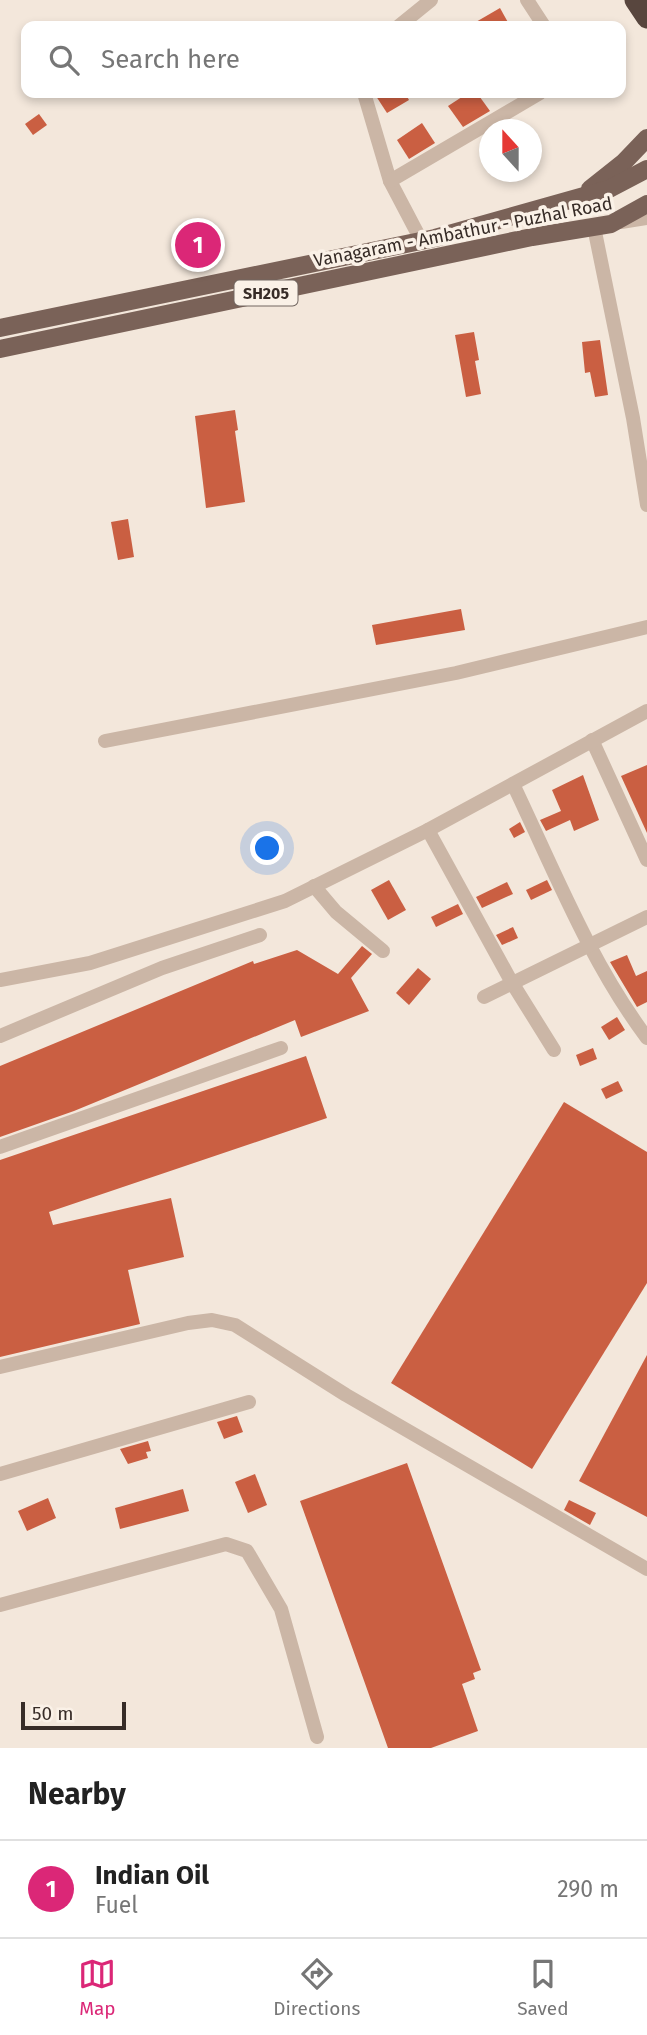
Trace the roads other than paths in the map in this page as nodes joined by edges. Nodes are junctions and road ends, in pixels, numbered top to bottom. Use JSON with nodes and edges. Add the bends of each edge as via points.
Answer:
{"nodes":[{"id":1,"x":431,"y":0,"type":"edge"},
{"id":2,"x":527,"y":0,"type":"edge"},
{"id":3,"x":635,"y":0,"type":"edge"},
{"id":4,"x":647,"y":18,"type":"edge"},
{"id":5,"x":405,"y":21,"type":"edge"},
{"id":6,"x":541,"y":21,"type":"edge"},
{"id":7,"x":365,"y":98,"type":"edge"},
{"id":8,"x":531,"y":98,"type":"edge"},
{"id":9,"x":647,"y":138,"type":"edge"},
{"id":10,"x":647,"y":169,"type":"edge"},
{"id":11,"x":390,"y":181,"type":"junction"},
{"id":12,"x":579,"y":197,"type":"junction"},
{"id":13,"x":647,"y":204,"type":"edge"},
{"id":14,"x":647,"y":218,"type":"edge"},
{"id":15,"x":602,"y":226,"type":"junction"},
{"id":16,"x":421,"y":240,"type":"junction"},
{"id":17,"x":0,"y":328,"type":"edge"},
{"id":18,"x":0,"y":349,"type":"edge"},
{"id":19,"x":645,"y":473,"type":"edge"},
{"id":20,"x":647,"y":505,"type":"edge"},
{"id":21,"x":647,"y":627,"type":"edge"},
{"id":22,"x":647,"y":711,"type":"edge"},
{"id":23,"x":592,"y":740,"type":"junction"},
{"id":24,"x":104,"y":741,"type":"dead end"},
{"id":25,"x":513,"y":784,"type":"junction"},
{"id":26,"x":428,"y":830,"type":"junction"},
{"id":27,"x":647,"y":860,"type":"edge"},
{"id":28,"x":314,"y":886,"type":"junction"},
{"id":29,"x":647,"y":917,"type":"edge"},
{"id":30,"x":260,"y":935,"type":"dead end"},
{"id":31,"x":591,"y":946,"type":"junction"},
{"id":32,"x":383,"y":951,"type":"dead end"},
{"id":33,"x":0,"y":980,"type":"edge"},
{"id":34,"x":511,"y":981,"type":"junction"},
{"id":35,"x":484,"y":996,"type":"dead end"},
{"id":36,"x":0,"y":1036,"type":"edge"},
{"id":37,"x":647,"y":1038,"type":"edge"},
{"id":38,"x":281,"y":1048,"type":"dead end"},
{"id":39,"x":554,"y":1050,"type":"dead end"},
{"id":40,"x":0,"y":1147,"type":"edge"},
{"id":41,"x":0,"y":1367,"type":"edge"},
{"id":42,"x":249,"y":1402,"type":"dead end"},
{"id":43,"x":0,"y":1474,"type":"edge"},
{"id":44,"x":647,"y":1569,"type":"edge"},
{"id":45,"x":0,"y":1605,"type":"edge"},
{"id":46,"x":317,"y":1737,"type":"dead end"}],
"edges":[{"from":1,"to":5,"type":"street"},
{"from":2,"to":6,"type":"street"},
{"from":3,"to":4,"type":"highway"},
{"from":7,"to":11,"type":"street"},
{"from":8,"to":11,"type":"street"},
{"from":9,"to":12,"type":"main road"},
{"from":10,"to":12,"type":"main road","via":[[609,189]]},
{"from":11,"to":16,"type":"street"},
{"from":12,"to":16,"type":"main road"},
{"from":13,"to":15,"type":"main road"},
{"from":14,"to":15,"type":"street","name":"Vanagaram - Ambathur - Puzhal Road","number":"SH205"},
{"from":15,"to":18,"type":"main road","name":"Vanagaram - Ambathur - Puzhal Road","number":"SH205"},
{"from":15,"to":19,"type":"street"},
{"from":16,"to":17,"type":"main road"},
{"from":19,"to":20,"type":"street"},
{"from":21,"to":24,"type":"street","via":[[456,673]]},
{"from":22,"to":23,"type":"street"},
{"from":23,"to":25,"type":"street"},
{"from":23,"to":27,"type":"street"},
{"from":25,"to":26,"type":"street"},
{"from":25,"to":31,"type":"street"},
{"from":26,"to":28,"type":"street"},
{"from":26,"to":34,"type":"street"},
{"from":28,"to":32,"type":"street","via":[[336,912]]},
{"from":28,"to":33,"type":"street","via":[[285,901],[90,963]]},
{"from":29,"to":31,"type":"street"},
{"from":30,"to":36,"type":"street","via":[[162,968]]},
{"from":31,"to":34,"type":"street"},
{"from":31,"to":37,"type":"street"},
{"from":34,"to":35,"type":"street"},
{"from":34,"to":39,"type":"street"},
{"from":38,"to":40,"type":"street"},
{"from":41,"to":44,"type":"street","via":[[188,1323],[212,1320],[235,1325],[346,1395]]},
{"from":42,"to":43,"type":"street"},
{"from":45,"to":46,"type":"street","via":[[226,1544],[238,1545],[247,1550],[281,1609]]}]}
